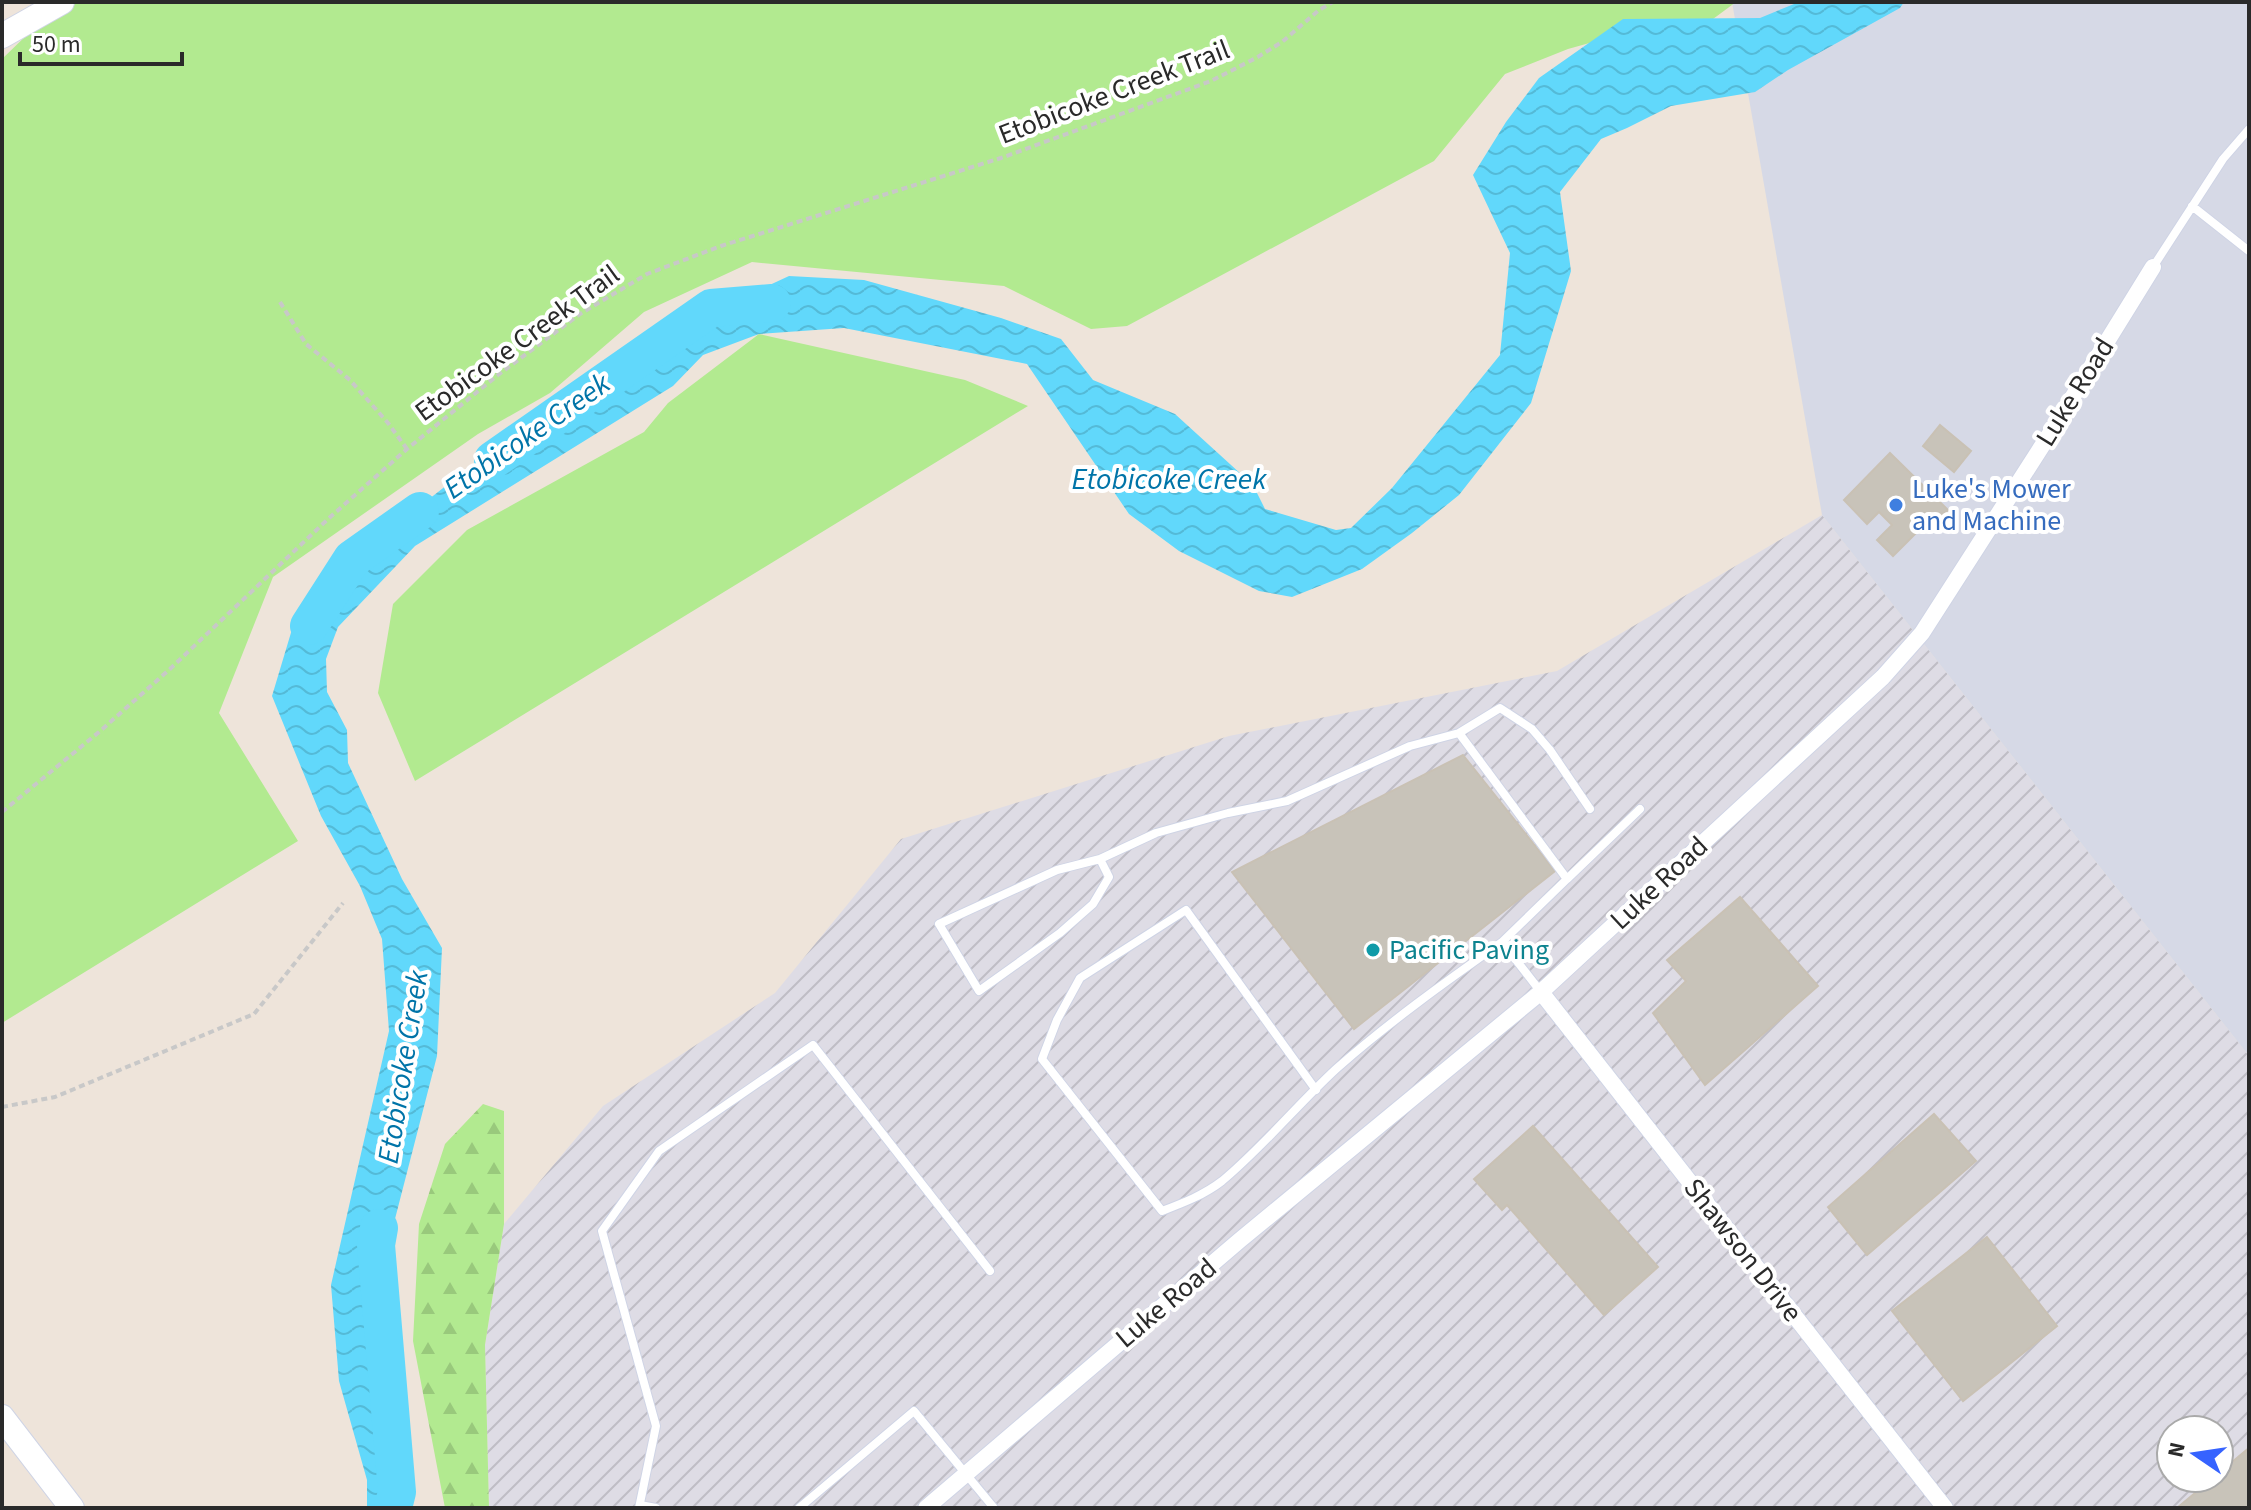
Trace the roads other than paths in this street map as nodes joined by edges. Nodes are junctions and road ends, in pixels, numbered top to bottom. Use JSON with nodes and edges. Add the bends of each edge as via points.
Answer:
{"nodes":[{"id":1,"x":62,"y":2,"type":"edge"},
{"id":2,"x":2,"y":36,"type":"edge"},
{"id":3,"x":2249,"y":129,"type":"edge"},
{"id":4,"x":2192,"y":206,"type":"junction"},
{"id":5,"x":2249,"y":251,"type":"edge"},
{"id":6,"x":2153,"y":267,"type":"joint"},
{"id":7,"x":1459,"y":733,"type":"junction"},
{"id":8,"x":1590,"y":809,"type":"dead end"},
{"id":9,"x":1640,"y":809,"type":"dead end"},
{"id":10,"x":1100,"y":859,"type":"junction"},
{"id":11,"x":1567,"y":879,"type":"junction"},
{"id":12,"x":1502,"y":942,"type":"junction"},
{"id":13,"x":1541,"y":992,"type":"junction"},
{"id":14,"x":1316,"y":1090,"type":"junction"},
{"id":15,"x":990,"y":1271,"type":"dead end"},
{"id":16,"x":2,"y":1417,"type":"edge"},
{"id":17,"x":966,"y":1474,"type":"junction"},
{"id":18,"x":640,"y":1507,"type":"edge"},
{"id":19,"x":72,"y":1508,"type":"edge"},
{"id":20,"x":656,"y":1508,"type":"edge"},
{"id":21,"x":799,"y":1508,"type":"edge"},
{"id":22,"x":926,"y":1508,"type":"edge"},
{"id":23,"x":994,"y":1508,"type":"edge"},
{"id":24,"x":1945,"y":1508,"type":"edge"}],
"edges":[{"from":1,"to":2,"type":"street"},
{"from":3,"to":4,"type":"lane","name":"Luke Road"},
{"from":4,"to":5,"type":"lane"},
{"from":4,"to":6,"type":"lane","name":"Luke Road"},
{"from":6,"to":13,"type":"street","name":"Luke Road","via":[[1922,633],[1883,677]]},
{"from":7,"to":8,"type":"lane","via":[[1500,708],[1532,729]]},
{"from":7,"to":10,"type":"lane","via":[[1410,746],[1287,801],[1156,833]]},
{"from":7,"to":11,"type":"lane"},
{"from":9,"to":11,"type":"lane"},
{"from":10,"to":10,"type":"lane","via":[[1057,870],[939,924],[979,991],[1093,904],[1109,877]]},
{"from":11,"to":12,"type":"lane"},
{"from":12,"to":13,"type":"lane"},
{"from":12,"to":14,"type":"lane","via":[[1438,987]]},
{"from":13,"to":17,"type":"street","name":"Luke Road"},
{"from":13,"to":24,"type":"street","name":"Shawson Drive"},
{"from":14,"to":14,"type":"lane","via":[[1221,1182],[1162,1211],[1042,1059],[1080,978],[1186,910]]},
{"from":15,"to":18,"type":"lane","via":[[813,1045],[659,1151],[602,1231],[656,1426]]},
{"from":16,"to":19,"type":"street"},
{"from":17,"to":21,"type":"lane","via":[[914,1411]]},
{"from":17,"to":22,"type":"street","name":"Luke Road"},
{"from":17,"to":23,"type":"lane"},
{"from":18,"to":20,"type":"lane"}]}
